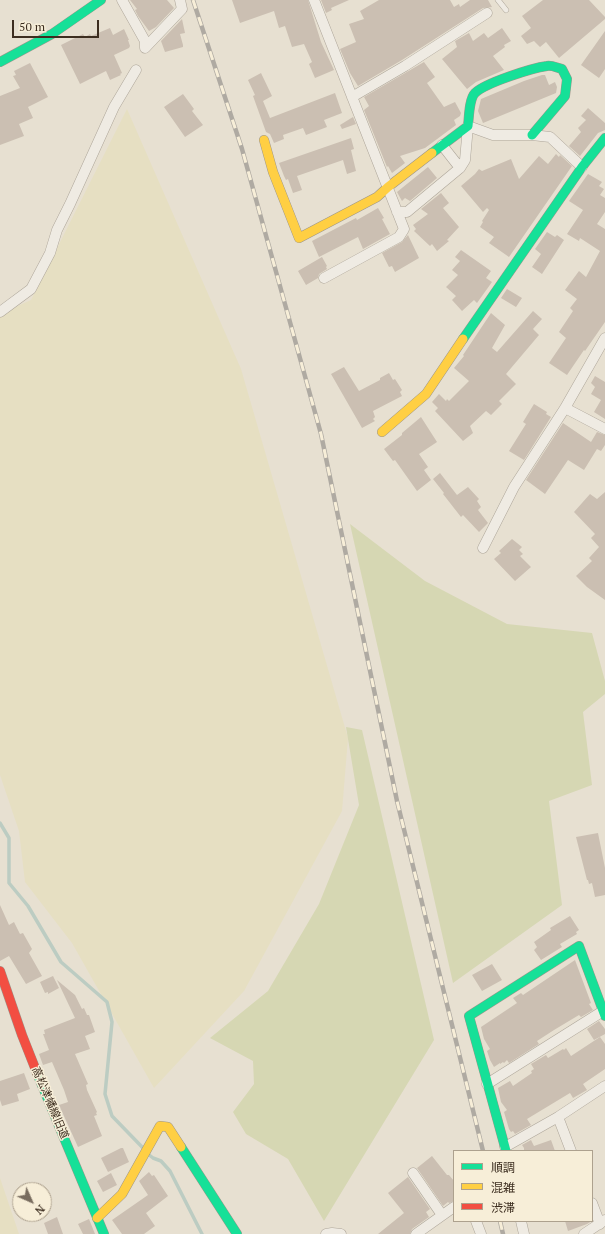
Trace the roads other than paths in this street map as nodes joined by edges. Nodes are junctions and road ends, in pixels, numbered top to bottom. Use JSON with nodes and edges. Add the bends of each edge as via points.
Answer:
{"nodes":[{"id":1,"x":101,"y":0,"type":"edge"},
{"id":2,"x":122,"y":0,"type":"edge"},
{"id":3,"x":180,"y":0,"type":"edge"},
{"id":4,"x":314,"y":0,"type":"edge"},
{"id":5,"x":498,"y":0,"type":"edge"},
{"id":6,"x":506,"y":10,"type":"dead end"},
{"id":7,"x":487,"y":13,"type":"dead end"},
{"id":8,"x":0,"y":62,"type":"edge"},
{"id":9,"x":136,"y":70,"type":"dead end"},
{"id":10,"x":352,"y":97,"type":"junction"},
{"id":11,"x":468,"y":126,"type":"junction"},
{"id":12,"x":532,"y":135,"type":"junction"},
{"id":13,"x":605,"y":138,"type":"edge"},
{"id":14,"x":264,"y":140,"type":"dead end"},
{"id":15,"x":442,"y":145,"type":"junction"},
{"id":16,"x":582,"y":167,"type":"junction"},
{"id":17,"x":460,"y":168,"type":"junction"},
{"id":18,"x":388,"y":187,"type":"junction"},
{"id":19,"x":397,"y":212,"type":"junction"},
{"id":20,"x":324,"y":278,"type":"dead end"},
{"id":21,"x":0,"y":312,"type":"edge"},
{"id":22,"x":605,"y":338,"type":"edge"},
{"id":23,"x":566,"y":408,"type":"junction"},
{"id":24,"x":605,"y":429,"type":"edge"},
{"id":25,"x":382,"y":432,"type":"dead end"},
{"id":26,"x":484,"y":548,"type":"dead end"},
{"id":27,"x":0,"y":971,"type":"edge"},
{"id":28,"x":604,"y":1014,"type":"edge"},
{"id":29,"x":487,"y":1084,"type":"junction"},
{"id":30,"x":605,"y":1086,"type":"edge"},
{"id":31,"x":558,"y":1117,"type":"junction"},
{"id":32,"x":506,"y":1149,"type":"edge"},
{"id":33,"x":571,"y":1150,"type":"edge"},
{"id":34,"x":413,"y":1173,"type":"dead end"},
{"id":35,"x":593,"y":1205,"type":"edge"},
{"id":36,"x":453,"y":1208,"type":"edge"},
{"id":37,"x":442,"y":1215,"type":"junction"},
{"id":38,"x":97,"y":1218,"type":"junction"},
{"id":39,"x":476,"y":1222,"type":"edge"},
{"id":40,"x":521,"y":1222,"type":"edge"},
{"id":41,"x":603,"y":1222,"type":"edge"},
{"id":42,"x":104,"y":1234,"type":"edge"},
{"id":43,"x":237,"y":1234,"type":"edge"},
{"id":44,"x":326,"y":1234,"type":"edge"},
{"id":45,"x":341,"y":1234,"type":"edge"},
{"id":46,"x":416,"y":1234,"type":"edge"},
{"id":47,"x":481,"y":1234,"type":"edge"},
{"id":48,"x":524,"y":1234,"type":"edge"},
{"id":49,"x":584,"y":1234,"type":"edge"}],
"edges":[{"from":1,"to":8,"type":"street","via":[[52,34]]},
{"from":2,"to":3,"type":"street","via":[[145,41],[145,48],[182,9]]},
{"from":4,"to":10,"type":"street"},
{"from":5,"to":6,"type":"lane"},
{"from":7,"to":10,"type":"street"},
{"from":9,"to":21,"type":"street","via":[[114,107],[57,230],[50,253],[31,289]]},
{"from":10,"to":18,"type":"street"},
{"from":11,"to":12,"type":"street","via":[[493,136]]},
{"from":11,"to":12,"type":"street","via":[[474,94],[531,69],[549,65],[562,69],[567,80],[565,96]]},
{"from":11,"to":15,"type":"street"},
{"from":11,"to":17,"type":"street","via":[[465,160]]},
{"from":12,"to":16,"type":"street","via":[[550,137]]},
{"from":13,"to":16,"type":"street"},
{"from":14,"to":18,"type":"street","via":[[273,172],[299,238],[376,198]]},
{"from":15,"to":17,"type":"street"},
{"from":15,"to":18,"type":"street"},
{"from":16,"to":25,"type":"street","via":[[426,394]]},
{"from":17,"to":19,"type":"street","via":[[407,212]]},
{"from":18,"to":19,"type":"street"},
{"from":19,"to":20,"type":"street","via":[[404,230],[399,237]]},
{"from":22,"to":23,"type":"street"},
{"from":23,"to":24,"type":"street"},
{"from":23,"to":26,"type":"street","via":[[514,487]]},
{"from":27,"to":38,"type":"street","name":"高松津幡線旧道","via":[[48,1101]]},
{"from":28,"to":29,"type":"street"},
{"from":28,"to":29,"type":"street","via":[[578,946],[469,1016]]},
{"from":29,"to":32,"type":"street"},
{"from":30,"to":31,"type":"street"},
{"from":31,"to":32,"type":"street"},
{"from":31,"to":33,"type":"street"},
{"from":34,"to":37,"type":"street"},
{"from":35,"to":41,"type":"street"},
{"from":36,"to":37,"type":"street"},
{"from":37,"to":46,"type":"street"},
{"from":38,"to":42,"type":"street","name":"高松津幡線旧道"},
{"from":38,"to":43,"type":"street","via":[[122,1194],[160,1126],[168,1127]]},
{"from":39,"to":47,"type":"street"},
{"from":40,"to":48,"type":"street"},
{"from":41,"to":49,"type":"street"},
{"from":44,"to":45,"type":"street"}]}
